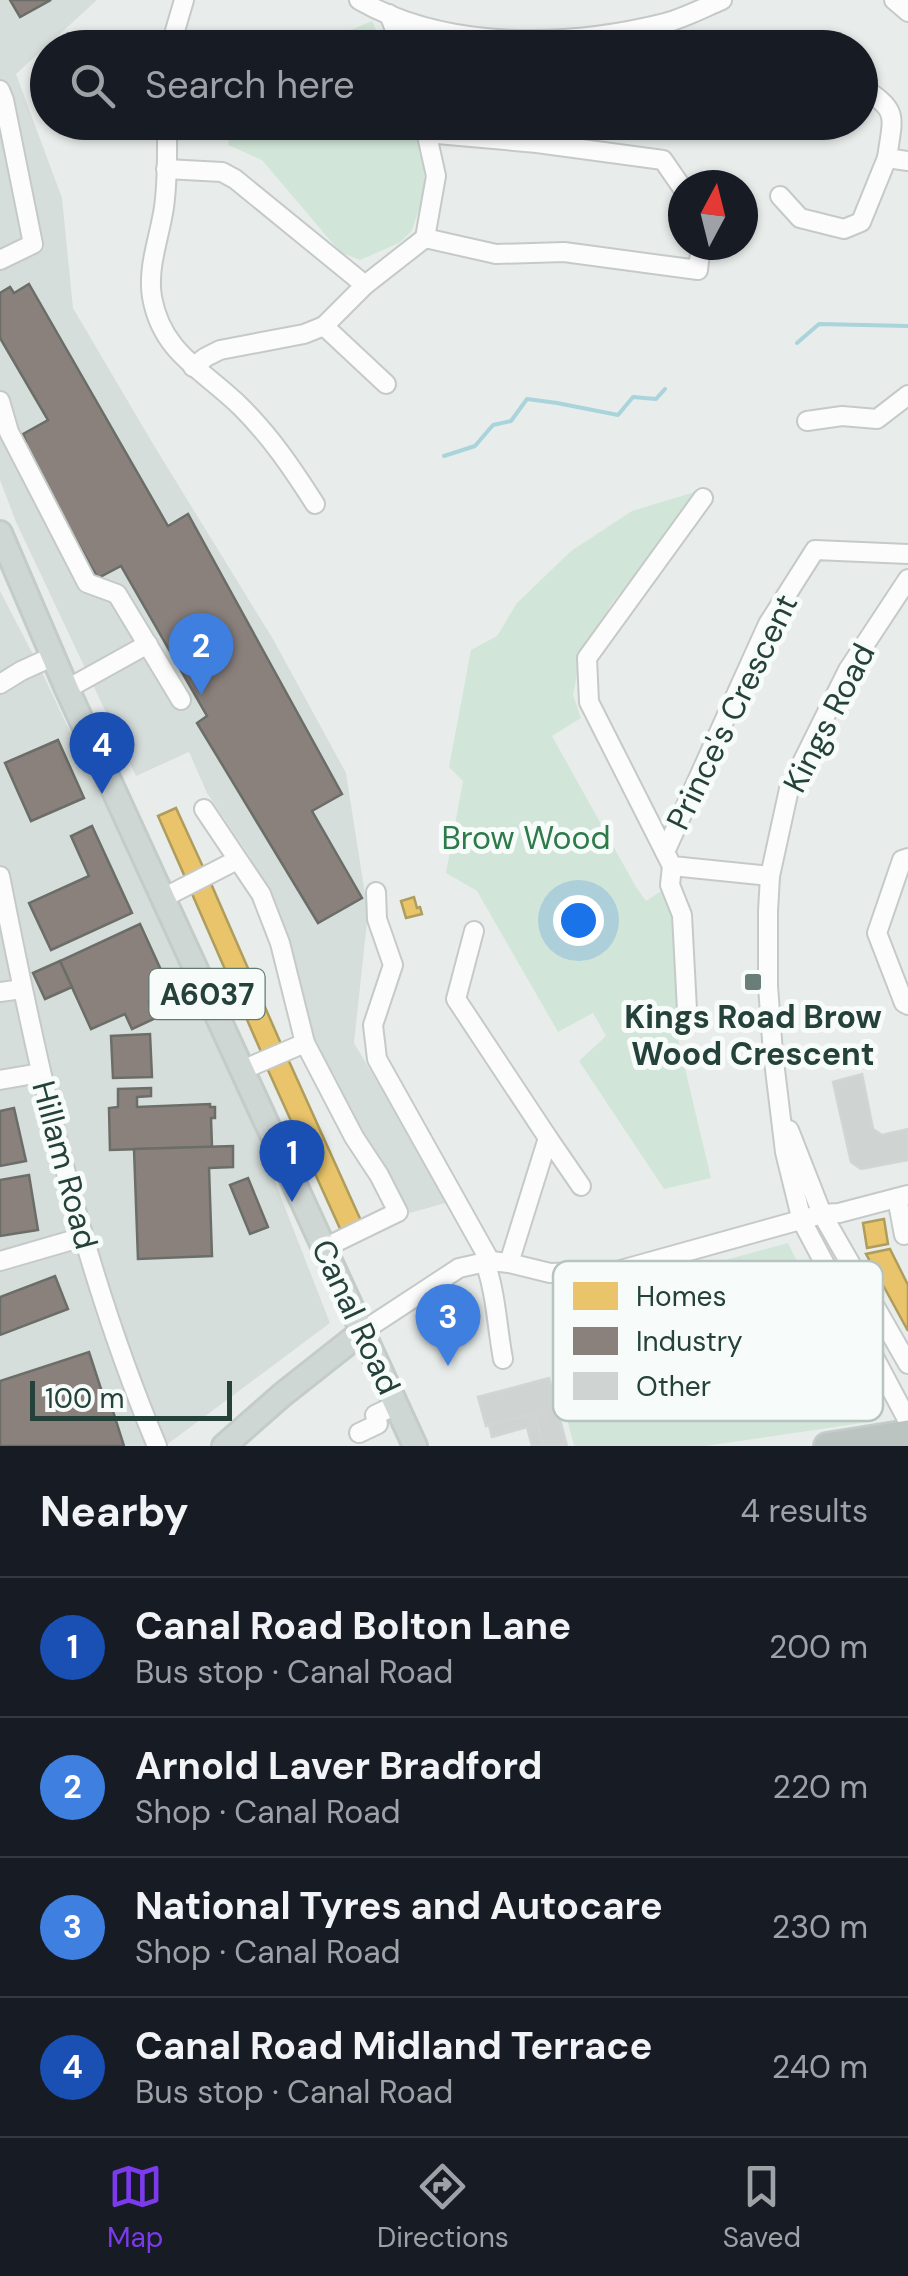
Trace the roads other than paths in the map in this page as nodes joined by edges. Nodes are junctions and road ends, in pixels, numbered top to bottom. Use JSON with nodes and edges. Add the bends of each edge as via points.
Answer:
{"nodes":[{"id":1,"x":184,"y":0,"type":"edge"},
{"id":2,"x":358,"y":0,"type":"edge"},
{"id":3,"x":722,"y":0,"type":"edge"},
{"id":4,"x":894,"y":0,"type":"edge"},
{"id":5,"x":908,"y":12,"type":"edge"},
{"id":6,"x":390,"y":14,"type":"junction"},
{"id":7,"x":175,"y":30,"type":"edge"},
{"id":8,"x":396,"y":30,"type":"edge"},
{"id":9,"x":444,"y":30,"type":"edge"},
{"id":10,"x":625,"y":30,"type":"edge"},
{"id":11,"x":0,"y":90,"type":"edge"},
{"id":12,"x":878,"y":98,"type":"edge"},
{"id":13,"x":167,"y":140,"type":"edge"},
{"id":14,"x":428,"y":140,"type":"edge"},
{"id":15,"x":515,"y":140,"type":"edge"},
{"id":16,"x":887,"y":158,"type":"junction"},
{"id":17,"x":908,"y":161,"type":"edge"},
{"id":18,"x":166,"y":169,"type":"junction"},
{"id":19,"x":670,"y":170,"type":"edge"},
{"id":20,"x":780,"y":196,"type":"dead end"},
{"id":21,"x":426,"y":238,"type":"junction"},
{"id":22,"x":0,"y":260,"type":"edge"},
{"id":23,"x":699,"y":260,"type":"edge"},
{"id":24,"x":365,"y":285,"type":"junction"},
{"id":25,"x":324,"y":326,"type":"junction"},
{"id":26,"x":193,"y":367,"type":"junction"},
{"id":27,"x":386,"y":384,"type":"dead end"},
{"id":28,"x":908,"y":395,"type":"edge"},
{"id":29,"x":0,"y":401,"type":"edge"},
{"id":30,"x":807,"y":421,"type":"dead end"},
{"id":31,"x":704,"y":498,"type":"dead end"},
{"id":32,"x":315,"y":504,"type":"dead end"},
{"id":33,"x":0,"y":533,"type":"edge"},
{"id":34,"x":908,"y":554,"type":"edge"},
{"id":35,"x":908,"y":579,"type":"edge"},
{"id":36,"x":148,"y":644,"type":"junction"},
{"id":37,"x":54,"y":656,"type":"junction"},
{"id":38,"x":0,"y":684,"type":"edge"},
{"id":39,"x":67,"y":689,"type":"junction"},
{"id":40,"x":181,"y":700,"type":"dead end"},
{"id":41,"x":204,"y":809,"type":"dead end"},
{"id":42,"x":908,"y":858,"type":"edge"},
{"id":43,"x":669,"y":859,"type":"junction"},
{"id":44,"x":237,"y":860,"type":"junction"},
{"id":45,"x":0,"y":876,"type":"edge"},
{"id":46,"x":770,"y":876,"type":"junction"},
{"id":47,"x":376,"y":892,"type":"dead end"},
{"id":48,"x":163,"y":898,"type":"junction"},
{"id":49,"x":474,"y":932,"type":"dead end"},
{"id":50,"x":22,"y":989,"type":"junction"},
{"id":51,"x":0,"y":992,"type":"edge"},
{"id":52,"x":908,"y":1005,"type":"edge"},
{"id":53,"x":686,"y":1010,"type":"dead end"},
{"id":54,"x":305,"y":1043,"type":"junction"},
{"id":55,"x":242,"y":1070,"type":"junction"},
{"id":56,"x":40,"y":1073,"type":"junction"},
{"id":57,"x":0,"y":1080,"type":"edge"},
{"id":58,"x":780,"y":1106,"type":"junction"},
{"id":59,"x":548,"y":1138,"type":"junction"},
{"id":60,"x":581,"y":1186,"type":"dead end"},
{"id":61,"x":903,"y":1196,"type":"edge"},
{"id":62,"x":822,"y":1214,"type":"junction"},
{"id":63,"x":802,"y":1221,"type":"junction"},
{"id":64,"x":904,"y":1235,"type":"dead end"},
{"id":65,"x":84,"y":1238,"type":"junction"},
{"id":66,"x":324,"y":1248,"type":"junction"},
{"id":67,"x":0,"y":1261,"type":"edge"},
{"id":68,"x":654,"y":1261,"type":"edge"},
{"id":69,"x":823,"y":1261,"type":"edge"},
{"id":70,"x":849,"y":1261,"type":"edge"},
{"id":71,"x":495,"y":1262,"type":"junction"},
{"id":72,"x":553,"y":1273,"type":"edge"},
{"id":73,"x":883,"y":1320,"type":"edge"},
{"id":74,"x":363,"y":1331,"type":"junction"},
{"id":75,"x":503,"y":1359,"type":"dead end"},
{"id":76,"x":908,"y":1364,"type":"edge"},
{"id":77,"x":883,"y":1374,"type":"edge"},
{"id":78,"x":396,"y":1405,"type":"junction"},
{"id":79,"x":908,"y":1421,"type":"edge"},
{"id":80,"x":908,"y":1433,"type":"edge"},
{"id":81,"x":359,"y":1434,"type":"dead end"},
{"id":82,"x":157,"y":1446,"type":"edge"},
{"id":83,"x":224,"y":1446,"type":"edge"},
{"id":84,"x":415,"y":1446,"type":"edge"},
{"id":85,"x":826,"y":1446,"type":"edge"}],
"edges":[{"from":1,"to":7,"type":"street"},
{"from":2,"to":6,"type":"street"},
{"from":3,"to":10,"type":"street","via":[[668,22]]},
{"from":4,"to":5,"type":"street"},
{"from":6,"to":8,"type":"street"},
{"from":6,"to":9,"type":"street"},
{"from":11,"to":22,"type":"street","via":[[33,244]]},
{"from":12,"to":16,"type":"street","via":[[893,119]]},
{"from":13,"to":18,"type":"street"},
{"from":14,"to":21,"type":"street","via":[[436,176]]},
{"from":15,"to":19,"type":"street","via":[[663,160]]},
{"from":16,"to":17,"type":"street"},
{"from":16,"to":20,"type":"street","via":[[861,222],[844,229],[800,218]]},
{"from":18,"to":24,"type":"street","via":[[222,172],[235,179]]},
{"from":18,"to":26,"type":"street","via":[[152,295],[160,328]]},
{"from":21,"to":23,"type":"street","via":[[496,254],[564,252],[698,270]]},
{"from":21,"to":24,"type":"street"},
{"from":24,"to":25,"type":"street"},
{"from":25,"to":26,"type":"street","via":[[220,350]]},
{"from":25,"to":27,"type":"street"},
{"from":26,"to":32,"type":"street","via":[[280,449]]},
{"from":28,"to":30,"type":"street","via":[[878,418]]},
{"from":29,"to":36,"type":"street","via":[[9,432],[87,583],[118,594]]},
{"from":31,"to":43,"type":"street","via":[[587,658],[588,702]]},
{"from":33,"to":37,"type":"main road","name":"Canal Road","number":"A6037"},
{"from":34,"to":43,"type":"street","name":"Prince's Crescent","via":[[815,550],[768,624]]},
{"from":35,"to":46,"type":"street","name":"Kings Road","via":[[848,670],[790,789]]},
{"from":36,"to":39,"type":"street"},
{"from":36,"to":40,"type":"street"},
{"from":37,"to":38,"type":"street"},
{"from":37,"to":39,"type":"main road","name":"Canal Road","number":"A6037"},
{"from":39,"to":48,"type":"main road","name":"Canal Road","number":"A6037"},
{"from":41,"to":44,"type":"street"},
{"from":42,"to":52,"type":"street","via":[[877,933]]},
{"from":43,"to":46,"type":"street"},
{"from":43,"to":53,"type":"street","via":[[682,915]]},
{"from":44,"to":48,"type":"street"},
{"from":44,"to":54,"type":"street","via":[[261,894],[280,944]]},
{"from":45,"to":50,"type":"street","name":"Hillam Road"},
{"from":46,"to":58,"type":"street","name":"Kings Road","via":[[768,986]]},
{"from":47,"to":71,"type":"street","via":[[377,919],[393,965],[373,1025],[377,1059]]},
{"from":48,"to":55,"type":"main road","name":"Canal Road","number":"A6037"},
{"from":49,"to":59,"type":"street","via":[[456,999]]},
{"from":50,"to":51,"type":"street"},
{"from":50,"to":56,"type":"street","name":"Hillam Road"},
{"from":54,"to":55,"type":"street"},
{"from":54,"to":66,"type":"street","via":[[398,1212]]},
{"from":55,"to":66,"type":"main road","name":"Canal Road","number":"A6037"},
{"from":56,"to":57,"type":"street"},
{"from":56,"to":65,"type":"street","name":"Hillam Road"},
{"from":58,"to":62,"type":"street","name":"Kings Road"},
{"from":58,"to":63,"type":"street","name":"Kings Road"},
{"from":59,"to":60,"type":"street"},
{"from":59,"to":71,"type":"street"},
{"from":61,"to":62,"type":"street"},
{"from":61,"to":64,"type":"street"},
{"from":62,"to":63,"type":"street"},
{"from":62,"to":70,"type":"street","name":"Kings Road"},
{"from":63,"to":68,"type":"street"},
{"from":63,"to":69,"type":"street","name":"Kings Road"},
{"from":65,"to":67,"type":"street"},
{"from":65,"to":82,"type":"street","name":"Hillam Road"},
{"from":66,"to":74,"type":"main road","name":"Canal Road","number":"A6037"},
{"from":71,"to":72,"type":"street"},
{"from":71,"to":74,"type":"street","via":[[459,1268]]},
{"from":71,"to":75,"type":"street"},
{"from":73,"to":76,"type":"street","name":"Kings Road"},
{"from":74,"to":78,"type":"main road","name":"Canal Road","number":"A6037"},
{"from":74,"to":83,"type":"main road"},
{"from":77,"to":79,"type":"street","name":"Kings Road"},
{"from":78,"to":81,"type":"street","via":[[375,1415],[378,1424]]},
{"from":78,"to":84,"type":"main road","name":"Canal Road","number":"A6037"},
{"from":80,"to":85,"type":"highway"}]}
